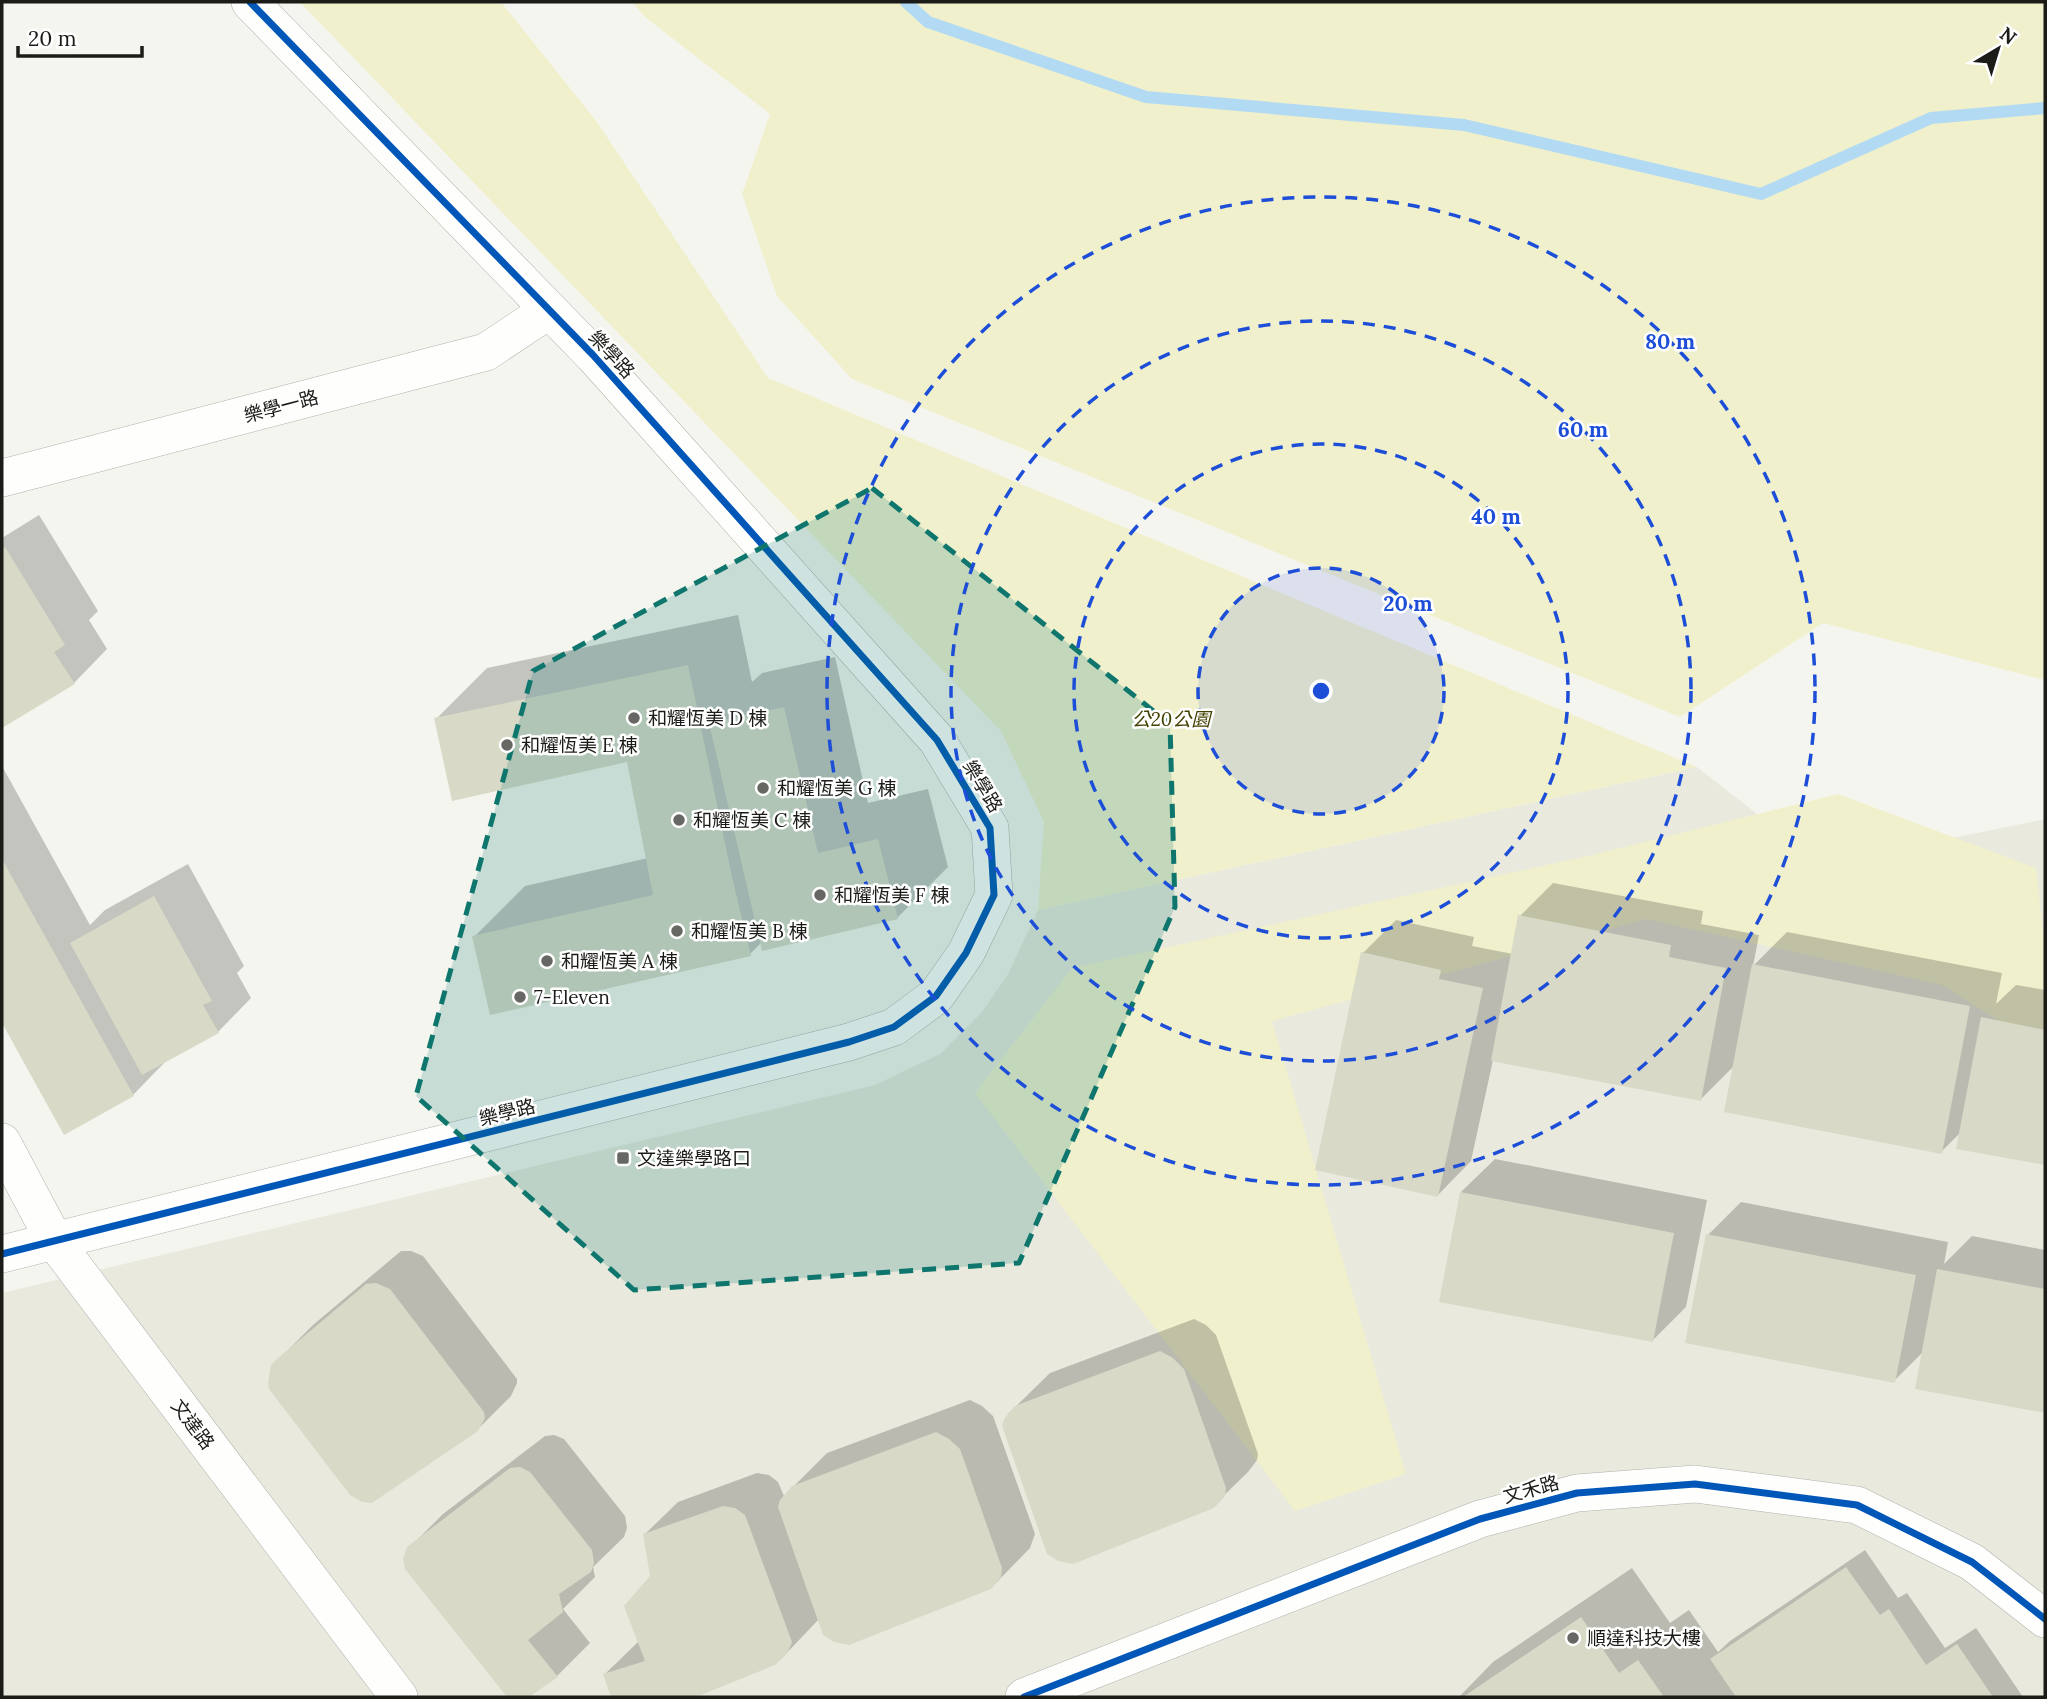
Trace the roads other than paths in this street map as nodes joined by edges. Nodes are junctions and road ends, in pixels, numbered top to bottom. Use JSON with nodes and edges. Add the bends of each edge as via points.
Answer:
{"nodes":[{"id":1,"x":250,"y":2,"type":"edge"},
{"id":2,"x":549,"y":310,"type":"junction"},
{"id":3,"x":2,"y":478,"type":"edge"},
{"id":4,"x":2,"y":1142,"type":"edge"},
{"id":5,"x":55,"y":1242,"type":"junction"},
{"id":6,"x":2,"y":1254,"type":"edge"},
{"id":7,"x":2045,"y":1619,"type":"edge"},
{"id":8,"x":399,"y":1697,"type":"edge"},
{"id":9,"x":1024,"y":1697,"type":"edge"}],
"edges":[{"from":1,"to":2,"type":"street","name":"樂學路"},
{"from":2,"to":3,"type":"street","name":"樂學一路","via":[[486,352]]},
{"from":2,"to":5,"type":"street","name":"樂學路","via":[[937,740],[990,828],[994,894],[966,953],[936,996],[894,1027],[849,1042]]},
{"from":4,"to":5,"type":"street","name":"文達路"},
{"from":5,"to":6,"type":"street","name":"樂學路"},
{"from":5,"to":8,"type":"street","name":"文達路"},
{"from":7,"to":9,"type":"street","name":"文禾路","via":[[1972,1562],[1857,1506],[1695,1484],[1577,1493],[1480,1519]]}]}
